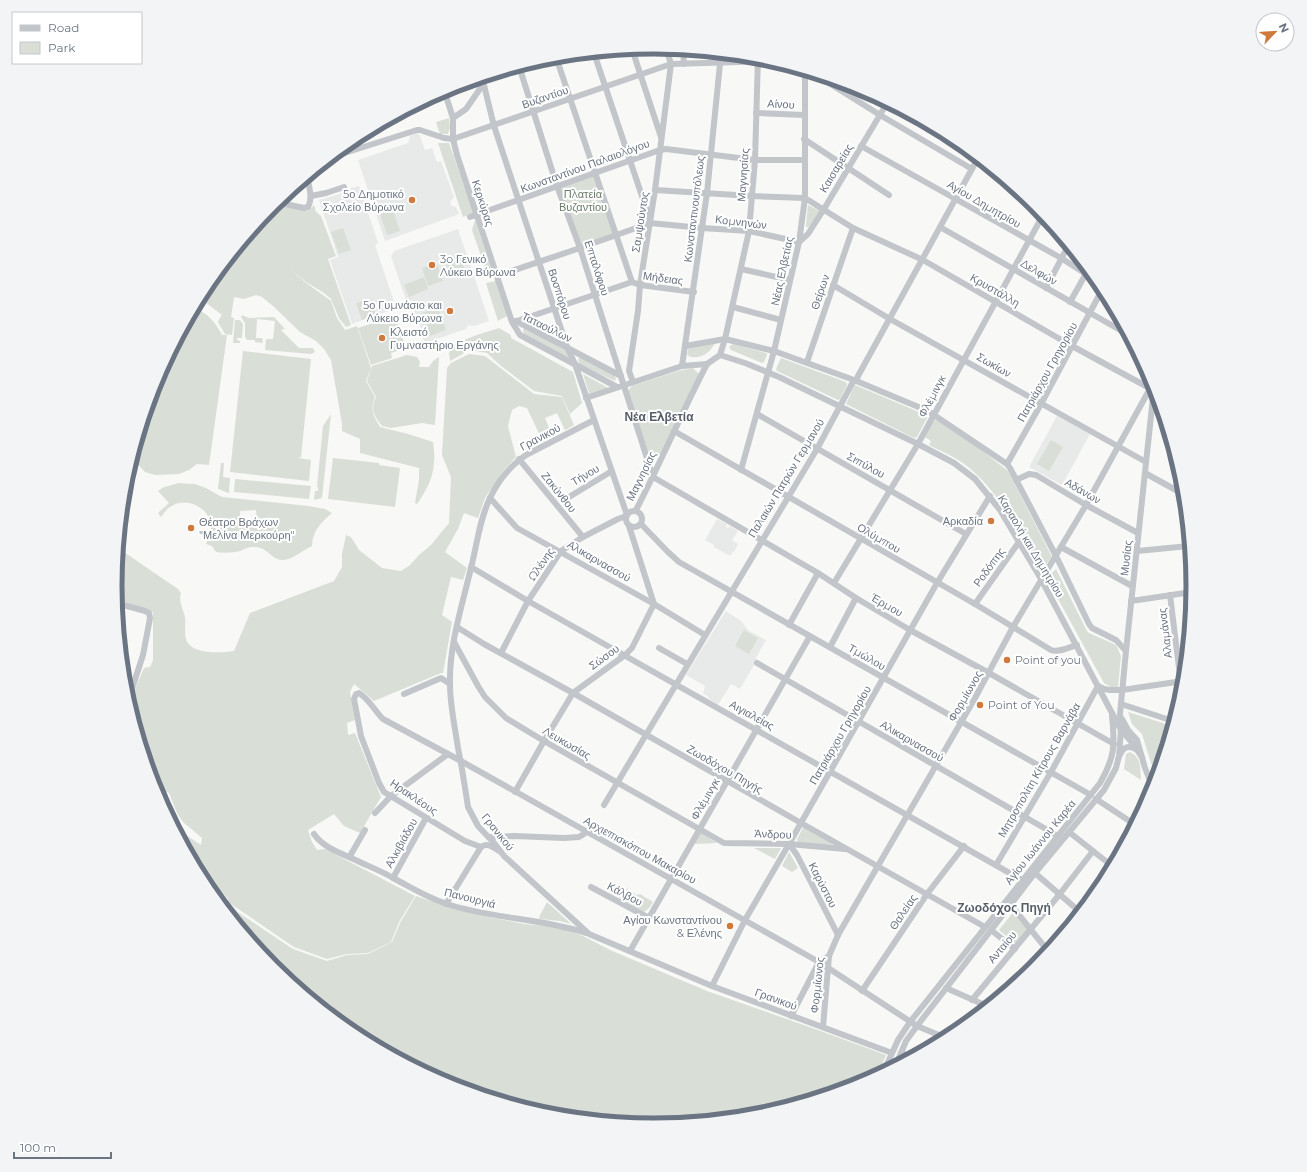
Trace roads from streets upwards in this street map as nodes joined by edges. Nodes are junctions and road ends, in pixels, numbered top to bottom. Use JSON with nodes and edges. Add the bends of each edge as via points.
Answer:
{"nodes":[{"id":1,"x":668,"y":54,"type":"edge"},
{"id":2,"x":634,"y":55,"type":"edge"},
{"id":3,"x":683,"y":55,"type":"edge"},
{"id":4,"x":596,"y":58,"type":"edge"},
{"id":5,"x":721,"y":59,"type":"edge"},
{"id":6,"x":740,"y":61,"type":"edge"},
{"id":7,"x":558,"y":63,"type":"edge"},
{"id":8,"x":721,"y":63,"type":"junction"},
{"id":9,"x":671,"y":64,"type":"junction"},
{"id":10,"x":684,"y":64,"type":"junction"},
{"id":11,"x":758,"y":64,"type":"edge"},
{"id":12,"x":521,"y":71,"type":"edge"},
{"id":13,"x":641,"y":75,"type":"junction"},
{"id":14,"x":805,"y":76,"type":"edge"},
{"id":15,"x":482,"y":82,"type":"edge"},
{"id":16,"x":483,"y":82,"type":"edge"},
{"id":17,"x":830,"y":84,"type":"edge"},
{"id":18,"x":606,"y":87,"type":"junction"},
{"id":19,"x":446,"y":96,"type":"edge"},
{"id":20,"x":570,"y":99,"type":"junction"},
{"id":21,"x":885,"y":107,"type":"edge"},
{"id":22,"x":534,"y":112,"type":"junction"},
{"id":23,"x":756,"y":113,"type":"junction"},
{"id":24,"x":804,"y":115,"type":"junction"},
{"id":25,"x":880,"y":116,"type":"junction"},
{"id":26,"x":453,"y":118,"type":"junction"},
{"id":27,"x":494,"y":126,"type":"junction"},
{"id":28,"x":662,"y":138,"type":"junction"},
{"id":29,"x":453,"y":139,"type":"junction"},
{"id":30,"x":804,"y":139,"type":"junction"},
{"id":31,"x":861,"y":146,"type":"junction"},
{"id":32,"x":660,"y":150,"type":"junction"},
{"id":33,"x":346,"y":153,"type":"edge"},
{"id":34,"x":711,"y":154,"type":"junction"},
{"id":35,"x":630,"y":160,"type":"junction"},
{"id":36,"x":755,"y":160,"type":"junction"},
{"id":37,"x":805,"y":160,"type":"junction"},
{"id":38,"x":975,"y":163,"type":"edge"},
{"id":39,"x":848,"y":168,"type":"junction"},
{"id":40,"x":972,"y":169,"type":"junction"},
{"id":41,"x":595,"y":173,"type":"junction"},
{"id":42,"x":308,"y":182,"type":"edge"},
{"id":43,"x":557,"y":186,"type":"junction"},
{"id":44,"x":344,"y":187,"type":"dead end"},
{"id":45,"x":655,"y":190,"type":"junction"},
{"id":46,"x":707,"y":193,"type":"junction"},
{"id":47,"x":311,"y":196,"type":"junction"},
{"id":48,"x":752,"y":196,"type":"junction"},
{"id":49,"x":889,"y":196,"type":"dead end"},
{"id":50,"x":805,"y":198,"type":"junction"},
{"id":51,"x":956,"y":199,"type":"junction"},
{"id":52,"x":518,"y":200,"type":"junction"},
{"id":53,"x":284,"y":203,"type":"edge"},
{"id":54,"x":824,"y":209,"type":"junction"},
{"id":55,"x":477,"y":215,"type":"junction"},
{"id":56,"x":470,"y":218,"type":"dead end"},
{"id":57,"x":1040,"y":221,"type":"edge"},
{"id":58,"x":650,"y":222,"type":"junction"},
{"id":59,"x":940,"y":227,"type":"junction"},
{"id":60,"x":702,"y":228,"type":"junction"},
{"id":61,"x":853,"y":228,"type":"junction"},
{"id":62,"x":749,"y":231,"type":"junction"},
{"id":63,"x":616,"y":234,"type":"junction"},
{"id":64,"x":1029,"y":241,"type":"junction"},
{"id":65,"x":799,"y":242,"type":"junction"},
{"id":66,"x":580,"y":248,"type":"junction"},
{"id":67,"x":1066,"y":250,"type":"edge"},
{"id":68,"x":1061,"y":258,"type":"junction"},
{"id":69,"x":923,"y":260,"type":"junction"},
{"id":70,"x":539,"y":262,"type":"junction"},
{"id":71,"x":741,"y":269,"type":"junction"},
{"id":72,"x":1013,"y":269,"type":"junction"},
{"id":73,"x":1081,"y":269,"type":"edge"},
{"id":74,"x":1085,"y":275,"type":"edge"},
{"id":75,"x":497,"y":276,"type":"junction"},
{"id":76,"x":790,"y":280,"type":"junction"},
{"id":77,"x":632,"y":282,"type":"junction"},
{"id":78,"x":640,"y":285,"type":"junction"},
{"id":79,"x":833,"y":285,"type":"junction"},
{"id":80,"x":1046,"y":288,"type":"junction"},
{"id":81,"x":694,"y":292,"type":"junction"},
{"id":82,"x":595,"y":294,"type":"junction"},
{"id":83,"x":1099,"y":295,"type":"edge"},
{"id":84,"x":996,"y":302,"type":"junction"},
{"id":85,"x":1070,"y":302,"type":"junction"},
{"id":86,"x":733,"y":307,"type":"junction"},
{"id":87,"x":554,"y":308,"type":"junction"},
{"id":88,"x":1090,"y":313,"type":"junction"},
{"id":89,"x":890,"y":319,"type":"junction"},
{"id":90,"x":781,"y":320,"type":"junction"},
{"id":91,"x":515,"y":321,"type":"junction"},
{"id":92,"x":1119,"y":330,"type":"edge"},
{"id":93,"x":725,"y":339,"type":"junction"},
{"id":94,"x":685,"y":346,"type":"junction"},
{"id":95,"x":1072,"y":346,"type":"junction"},
{"id":96,"x":567,"y":347,"type":"junction"},
{"id":97,"x":774,"y":351,"type":"junction"},
{"id":98,"x":720,"y":355,"type":"junction"},
{"id":99,"x":963,"y":359,"type":"junction"},
{"id":100,"x":807,"y":362,"type":"junction"},
{"id":101,"x":575,"y":364,"type":"junction"},
{"id":102,"x":707,"y":364,"type":"junction"},
{"id":103,"x":682,"y":366,"type":"junction"},
{"id":104,"x":768,"y":372,"type":"junction"},
{"id":105,"x":621,"y":376,"type":"junction"},
{"id":106,"x":854,"y":380,"type":"junction"},
{"id":107,"x":633,"y":382,"type":"junction"},
{"id":108,"x":1145,"y":383,"type":"edge"},
{"id":109,"x":621,"y":386,"type":"junction"},
{"id":110,"x":1149,"y":393,"type":"edge"},
{"id":111,"x":586,"y":398,"type":"junction"},
{"id":112,"x":1152,"y":402,"type":"edge"},
{"id":113,"x":1041,"y":404,"type":"junction"},
{"id":114,"x":839,"y":406,"type":"junction"},
{"id":115,"x":757,"y":414,"type":"junction"},
{"id":116,"x":934,"y":414,"type":"junction"},
{"id":117,"x":594,"y":420,"type":"junction"},
{"id":118,"x":674,"y":431,"type":"junction"},
{"id":119,"x":918,"y":444,"type":"junction"},
{"id":120,"x":1118,"y":446,"type":"junction"},
{"id":121,"x":816,"y":449,"type":"junction"},
{"id":122,"x":519,"y":460,"type":"junction"},
{"id":123,"x":1146,"y":462,"type":"junction"},
{"id":124,"x":1007,"y":464,"type":"junction"},
{"id":125,"x":741,"y":470,"type":"junction"},
{"id":126,"x":612,"y":471,"type":"junction"},
{"id":127,"x":1145,"y":473,"type":"junction"},
{"id":128,"x":653,"y":477,"type":"junction"},
{"id":129,"x":1016,"y":480,"type":"junction"},
{"id":130,"x":889,"y":490,"type":"junction"},
{"id":131,"x":1176,"y":490,"type":"edge"},
{"id":132,"x":990,"y":496,"type":"junction"},
{"id":133,"x":569,"y":497,"type":"dead end"},
{"id":134,"x":787,"y":497,"type":"junction"},
{"id":135,"x":490,"y":498,"type":"junction"},
{"id":136,"x":1086,"y":505,"type":"junction"},
{"id":137,"x":636,"y":510,"type":"junction"},
{"id":138,"x":626,"y":515,"type":"junction"},
{"id":139,"x":641,"y":524,"type":"junction"},
{"id":140,"x":629,"y":526,"type":"junction"},
{"id":141,"x":1138,"y":533,"type":"junction"},
{"id":142,"x":966,"y":534,"type":"junction"},
{"id":143,"x":582,"y":537,"type":"junction"},
{"id":144,"x":860,"y":539,"type":"junction"},
{"id":145,"x":761,"y":540,"type":"junction"},
{"id":146,"x":1019,"y":542,"type":"junction"},
{"id":147,"x":1184,"y":546,"type":"edge"},
{"id":148,"x":1061,"y":547,"type":"junction"},
{"id":149,"x":561,"y":551,"type":"junction"},
{"id":150,"x":1136,"y":551,"type":"junction"},
{"id":151,"x":1056,"y":556,"type":"junction"},
{"id":152,"x":471,"y":567,"type":"junction"},
{"id":153,"x":818,"y":573,"type":"junction"},
{"id":154,"x":1041,"y":579,"type":"junction"},
{"id":155,"x":834,"y":583,"type":"junction"},
{"id":156,"x":937,"y":583,"type":"junction"},
{"id":157,"x":1132,"y":586,"type":"junction"},
{"id":158,"x":731,"y":591,"type":"junction"},
{"id":159,"x":1186,"y":593,"type":"edge"},
{"id":160,"x":1170,"y":595,"type":"junction"},
{"id":161,"x":856,"y":598,"type":"junction"},
{"id":162,"x":528,"y":601,"type":"junction"},
{"id":163,"x":1131,"y":601,"type":"junction"},
{"id":164,"x":654,"y":604,"type":"junction"},
{"id":165,"x":975,"y":604,"type":"junction"},
{"id":166,"x":123,"y":605,"type":"edge"},
{"id":167,"x":789,"y":625,"type":"junction"},
{"id":168,"x":457,"y":627,"type":"junction"},
{"id":169,"x":1013,"y":627,"type":"junction"},
{"id":170,"x":910,"y":630,"type":"junction"},
{"id":171,"x":705,"y":635,"type":"junction"},
{"id":172,"x":810,"y":636,"type":"junction"},
{"id":173,"x":454,"y":642,"type":"junction"},
{"id":174,"x":1077,"y":645,"type":"junction"},
{"id":175,"x":659,"y":648,"type":"dead end"},
{"id":176,"x":830,"y":648,"type":"junction"},
{"id":177,"x":1126,"y":651,"type":"junction"},
{"id":178,"x":501,"y":653,"type":"junction"},
{"id":179,"x":625,"y":655,"type":"junction"},
{"id":180,"x":757,"y":663,"type":"dead end"},
{"id":181,"x":687,"y":664,"type":"junction"},
{"id":182,"x":1179,"y":664,"type":"edge"},
{"id":183,"x":989,"y":673,"type":"junction"},
{"id":184,"x":884,"y":678,"type":"junction"},
{"id":185,"x":785,"y":679,"type":"junction"},
{"id":186,"x":676,"y":683,"type":"junction"},
{"id":187,"x":1176,"y":683,"type":"edge"},
{"id":188,"x":450,"y":684,"type":"junction"},
{"id":189,"x":1098,"y":686,"type":"junction"},
{"id":190,"x":132,"y":688,"type":"edge"},
{"id":191,"x":1122,"y":690,"type":"junction"},
{"id":192,"x":574,"y":693,"type":"junction"},
{"id":193,"x":356,"y":694,"type":"joint"},
{"id":194,"x":404,"y":694,"type":"dead end"},
{"id":195,"x":1121,"y":704,"type":"junction"},
{"id":196,"x":1111,"y":712,"type":"junction"},
{"id":197,"x":1120,"y":714,"type":"junction"},
{"id":198,"x":1168,"y":719,"type":"edge"},
{"id":199,"x":858,"y":722,"type":"junction"},
{"id":200,"x":961,"y":722,"type":"junction"},
{"id":201,"x":1078,"y":724,"type":"junction"},
{"id":202,"x":756,"y":729,"type":"junction"},
{"id":203,"x":1121,"y":730,"type":"junction"},
{"id":204,"x":645,"y":735,"type":"junction"},
{"id":205,"x":544,"y":741,"type":"junction"},
{"id":206,"x":1114,"y":744,"type":"junction"},
{"id":207,"x":1136,"y":749,"type":"junction"},
{"id":208,"x":448,"y":754,"type":"junction"},
{"id":209,"x":1119,"y":756,"type":"junction"},
{"id":210,"x":1142,"y":757,"type":"junction"},
{"id":211,"x":461,"y":761,"type":"junction"},
{"id":212,"x":936,"y":766,"type":"junction"},
{"id":213,"x":830,"y":770,"type":"junction"},
{"id":214,"x":1051,"y":772,"type":"junction"},
{"id":215,"x":1149,"y":778,"type":"edge"},
{"id":216,"x":727,"y":781,"type":"junction"},
{"id":217,"x":617,"y":782,"type":"junction"},
{"id":218,"x":515,"y":792,"type":"junction"},
{"id":219,"x":391,"y":796,"type":"junction"},
{"id":220,"x":1094,"y":797,"type":"junction"},
{"id":221,"x":604,"y":805,"type":"dead end"},
{"id":222,"x":376,"y":813,"type":"dead end"},
{"id":223,"x":907,"y":814,"type":"junction"},
{"id":224,"x":1024,"y":816,"type":"junction"},
{"id":225,"x":426,"y":818,"type":"junction"},
{"id":226,"x":1131,"y":822,"type":"edge"},
{"id":227,"x":801,"y":823,"type":"junction"},
{"id":228,"x":700,"y":828,"type":"junction"},
{"id":229,"x":365,"y":830,"type":"dead end"},
{"id":230,"x":587,"y":832,"type":"junction"},
{"id":231,"x":1069,"y":832,"type":"junction"},
{"id":232,"x":314,"y":834,"type":"dead end"},
{"id":233,"x":1058,"y":836,"type":"junction"},
{"id":234,"x":489,"y":837,"type":"junction"},
{"id":235,"x":789,"y":844,"type":"junction"},
{"id":236,"x":964,"y":846,"type":"junction"},
{"id":237,"x":481,"y":847,"type":"junction"},
{"id":238,"x":848,"y":850,"type":"junction"},
{"id":239,"x":1093,"y":851,"type":"junction"},
{"id":240,"x":500,"y":852,"type":"junction"},
{"id":241,"x":350,"y":856,"type":"junction"},
{"id":242,"x":1108,"y":863,"type":"edge"},
{"id":243,"x":996,"y":865,"type":"junction"},
{"id":244,"x":878,"y":866,"type":"junction"},
{"id":245,"x":1035,"y":873,"type":"junction"},
{"id":246,"x":393,"y":878,"type":"junction"},
{"id":247,"x":671,"y":879,"type":"junction"},
{"id":248,"x":1022,"y":880,"type":"junction"},
{"id":249,"x":591,"y":887,"type":"dead end"},
{"id":250,"x":927,"y":894,"type":"junction"},
{"id":251,"x":1059,"y":895,"type":"junction"},
{"id":252,"x":446,"y":904,"type":"junction"},
{"id":253,"x":1011,"y":905,"type":"junction"},
{"id":254,"x":1077,"y":909,"type":"edge"},
{"id":255,"x":649,"y":918,"type":"junction"},
{"id":256,"x":744,"y":920,"type":"junction"},
{"id":257,"x":985,"y":927,"type":"junction"},
{"id":258,"x":1031,"y":928,"type":"junction"},
{"id":259,"x":991,"y":930,"type":"junction"},
{"id":260,"x":589,"y":934,"type":"junction"},
{"id":261,"x":838,"y":935,"type":"junction"},
{"id":262,"x":1044,"y":946,"type":"edge"},
{"id":263,"x":1014,"y":949,"type":"junction"},
{"id":264,"x":630,"y":951,"type":"junction"},
{"id":265,"x":829,"y":956,"type":"junction"},
{"id":266,"x":819,"y":962,"type":"junction"},
{"id":267,"x":829,"y":968,"type":"junction"},
{"id":268,"x":712,"y":986,"type":"junction"},
{"id":269,"x":946,"y":988,"type":"junction"},
{"id":270,"x":862,"y":991,"type":"junction"},
{"id":271,"x":972,"y":1000,"type":"junction"},
{"id":272,"x":982,"y":1004,"type":"edge"},
{"id":273,"x":791,"y":1016,"type":"junction"},
{"id":274,"x":910,"y":1022,"type":"junction"},
{"id":275,"x":917,"y":1026,"type":"junction"},
{"id":276,"x":823,"y":1027,"type":"junction"},
{"id":277,"x":938,"y":1035,"type":"edge"},
{"id":278,"x":892,"y":1053,"type":"junction"},
{"id":279,"x":901,"y":1053,"type":"junction"},
{"id":280,"x":905,"y":1054,"type":"edge"},
{"id":281,"x":899,"y":1058,"type":"edge"},
{"id":282,"x":887,"y":1064,"type":"edge"}],
"edges":[{"from":1,"to":9,"type":"street"},
{"from":2,"to":13,"type":"street"},
{"from":3,"to":10,"type":"street"},
{"from":4,"to":18,"type":"street"},
{"from":5,"to":8,"type":"street","name":"Κωνσταντινουπόλεως"},
{"from":6,"to":8,"type":"street","name":"Βυζαντίου"},
{"from":7,"to":20,"type":"street"},
{"from":8,"to":10,"type":"street","name":"Βυζαντίου"},
{"from":8,"to":34,"type":"street","name":"Κωνσταντινουπόλεως"},
{"from":9,"to":10,"type":"street","name":"Βυζαντίου"},
{"from":9,"to":13,"type":"street","name":"Βυζαντίου"},
{"from":9,"to":28,"type":"street","name":"Σαμψούντος"},
{"from":11,"to":23,"type":"street","name":"Μαγνησίας"},
{"from":12,"to":22,"type":"street","name":"Επταλόφου"},
{"from":13,"to":18,"type":"street","name":"Βυζαντίου"},
{"from":13,"to":28,"type":"street"},
{"from":14,"to":24,"type":"street","name":"Νέας Ελβετίας"},
{"from":15,"to":26,"type":"street","via":[[466,109]]},
{"from":16,"to":27,"type":"street","name":"Βοσπόρου"},
{"from":17,"to":25,"type":"street"},
{"from":18,"to":20,"type":"street","name":"Βυζαντίου"},
{"from":18,"to":35,"type":"street"},
{"from":19,"to":26,"type":"street","name":"Κερκύρας"},
{"from":20,"to":22,"type":"street","name":"Βυζαντίου"},
{"from":20,"to":41,"type":"street"},
{"from":21,"to":25,"type":"street","name":"Καισαρείας"},
{"from":22,"to":27,"type":"street","name":"Βυζαντίου"},
{"from":22,"to":43,"type":"street","name":"Επταλόφου"},
{"from":23,"to":24,"type":"street","name":"Αίνου"},
{"from":23,"to":36,"type":"street","name":"Μαγνησίας"},
{"from":24,"to":30,"type":"street","name":"Νέας Ελβετίας"},
{"from":25,"to":31,"type":"street","name":"Καισαρείας"},
{"from":25,"to":40,"type":"street"},
{"from":26,"to":29,"type":"street","name":"Κερκύρας"},
{"from":27,"to":29,"type":"street","name":"Βυζαντίου"},
{"from":27,"to":52,"type":"street","name":"Βοσπόρου"},
{"from":28,"to":32,"type":"street","name":"Σαμψούντος"},
{"from":29,"to":33,"type":"street","via":[[417,130]]},
{"from":29,"to":55,"type":"street","name":"Κερκύρας"},
{"from":30,"to":37,"type":"street","name":"Νέας Ελβετίας"},
{"from":30,"to":39,"type":"street"},
{"from":31,"to":39,"type":"street","name":"Καισαρείας"},
{"from":31,"to":51,"type":"street","name":"Αγίου Δημητρίου"},
{"from":32,"to":34,"type":"street","name":"Κωνσταντίνου Παλαιολόγου"},
{"from":32,"to":35,"type":"street","name":"Κωνσταντίνου Παλαιολόγου"},
{"from":32,"to":45,"type":"street","name":"Σαμψούντος"},
{"from":34,"to":36,"type":"street","name":"Κωνσταντίνου Παλαιολόγου"},
{"from":34,"to":46,"type":"street","name":"Κωνσταντινουπόλεως"},
{"from":35,"to":41,"type":"street","name":"Κωνσταντίνου Παλαιολόγου"},
{"from":35,"to":58,"type":"street"},
{"from":36,"to":37,"type":"street","name":"Κωνσταντίνου Παλαιολόγου"},
{"from":36,"to":48,"type":"street","name":"Μαγνησίας"},
{"from":37,"to":50,"type":"street","name":"Νέας Ελβετίας"},
{"from":38,"to":40,"type":"street","name":"Παλαιών Πατρών Γερμανού"},
{"from":39,"to":49,"type":"street"},
{"from":39,"to":54,"type":"street","name":"Καισαρείας"},
{"from":40,"to":51,"type":"street","name":"Παλαιών Πατρών Γερμανού"},
{"from":41,"to":43,"type":"street","name":"Κωνσταντίνου Παλαιολόγου"},
{"from":41,"to":63,"type":"street"},
{"from":42,"to":47,"type":"street"},
{"from":43,"to":52,"type":"street","name":"Κωνσταντίνου Παλαιολόγου"},
{"from":43,"to":66,"type":"street","name":"Επταλόφου"},
{"from":44,"to":47,"type":"street"},
{"from":45,"to":46,"type":"street"},
{"from":45,"to":58,"type":"street","name":"Σαμψούντος"},
{"from":46,"to":48,"type":"street"},
{"from":46,"to":60,"type":"street","name":"Κωνσταντινουπόλεως"},
{"from":47,"to":53,"type":"street","via":[[306,207]]},
{"from":48,"to":50,"type":"street"},
{"from":48,"to":62,"type":"street","name":"Μαγνησίας"},
{"from":50,"to":54,"type":"street","name":"Κρυστάλλη"},
{"from":50,"to":65,"type":"street","name":"Νέας Ελβετίας"},
{"from":51,"to":59,"type":"street","name":"Παλαιών Πατρών Γερμανού"},
{"from":51,"to":64,"type":"street","name":"Αγίου Δημητρίου"},
{"from":52,"to":55,"type":"street","name":"Κωνσταντίνου Παλαιολόγου"},
{"from":52,"to":70,"type":"street","name":"Βοσπόρου"},
{"from":54,"to":61,"type":"street","name":"Κρυστάλλη"},
{"from":54,"to":65,"type":"street","name":"Καισαρείας","via":[[808,234]]},
{"from":55,"to":56,"type":"street","name":"Κωνσταντίνου Παλαιολόγου"},
{"from":55,"to":75,"type":"street","name":"Κερκύρας"},
{"from":57,"to":64,"type":"street","name":"Φλέμινγκ"},
{"from":58,"to":60,"type":"street","name":"Κομνηνών"},
{"from":58,"to":63,"type":"street","name":"Κομνηνών"},
{"from":58,"to":78,"type":"street","name":"Σαμψούντος"},
{"from":59,"to":69,"type":"street","name":"Παλαιών Πατρών Γερμανού"},
{"from":59,"to":72,"type":"street","name":"Δελφών"},
{"from":60,"to":62,"type":"street","name":"Κομνηνών"},
{"from":60,"to":81,"type":"street","name":"Κωνσταντινουπόλεως"},
{"from":61,"to":69,"type":"street","name":"Κρυστάλλη"},
{"from":61,"to":79,"type":"street","name":"Θείρων"},
{"from":62,"to":65,"type":"street","name":"Κομνηνών"},
{"from":62,"to":71,"type":"street","name":"Μαγνησίας"},
{"from":63,"to":66,"type":"street","name":"Κομνηνών"},
{"from":63,"to":77,"type":"street"},
{"from":64,"to":68,"type":"street","name":"Αγίου Δημητρίου"},
{"from":64,"to":72,"type":"street","name":"Φλέμινγκ"},
{"from":65,"to":76,"type":"street","name":"Νέας Ελβετίας"},
{"from":66,"to":70,"type":"street","name":"Κομνηνών"},
{"from":66,"to":82,"type":"street","name":"Επταλόφου"},
{"from":67,"to":68,"type":"street"},
{"from":68,"to":73,"type":"street","name":"Αγίου Δημητρίου"},
{"from":68,"to":80,"type":"street"},
{"from":69,"to":84,"type":"street","name":"Κρυστάλλη"},
{"from":69,"to":89,"type":"street","name":"Παλαιών Πατρών Γερμανού"},
{"from":70,"to":75,"type":"street","name":"Κομνηνών"},
{"from":70,"to":87,"type":"street","name":"Βοσπόρου"},
{"from":71,"to":76,"type":"street"},
{"from":71,"to":86,"type":"street","name":"Μαγνησίας"},
{"from":72,"to":80,"type":"street","name":"Δελφών"},
{"from":72,"to":84,"type":"street","name":"Φλέμινγκ"},
{"from":74,"to":85,"type":"street"},
{"from":75,"to":91,"type":"street","name":"Κερκύρας"},
{"from":76,"to":90,"type":"street","name":"Νέας Ελβετίας"},
{"from":77,"to":78,"type":"street","name":"Μήδειας"},
{"from":77,"to":82,"type":"street","name":"Μήδειας"},
{"from":78,"to":81,"type":"street","name":"Μήδειας"},
{"from":78,"to":107,"type":"street","name":"Σαμψούντος","via":[[629,371]]},
{"from":79,"to":89,"type":"street","name":"Σωκίων"},
{"from":79,"to":100,"type":"street","name":"Θείρων"},
{"from":80,"to":85,"type":"street","name":"Δελφών"},
{"from":81,"to":94,"type":"street","name":"Κωνσταντινουπόλεως"},
{"from":82,"to":87,"type":"street","name":"Μήδειας"},
{"from":82,"to":105,"type":"street","name":"Επταλόφου"},
{"from":83,"to":88,"type":"street","name":"Πατριάρχου Γρηγορίου"},
{"from":84,"to":95,"type":"street","name":"Κρυστάλλη"},
{"from":84,"to":99,"type":"street","name":"Φλέμινγκ"},
{"from":85,"to":88,"type":"street","name":"Δελφών"},
{"from":86,"to":90,"type":"street"},
{"from":86,"to":93,"type":"street","name":"Μαγνησίας"},
{"from":87,"to":91,"type":"street","name":"Μήδειας"},
{"from":87,"to":96,"type":"street","name":"Βοσπόρου"},
{"from":88,"to":92,"type":"street","name":"Δελφών"},
{"from":88,"to":95,"type":"street","name":"Πατριάρχου Γρηγορίου"},
{"from":89,"to":99,"type":"street","name":"Σωκίων"},
{"from":89,"to":106,"type":"street","name":"Παλαιών Πατρών Γερμανού","via":[[857,379]]},
{"from":90,"to":97,"type":"street","name":"Νέας Ελβετίας"},
{"from":91,"to":96,"type":"street","name":"Ταταούλων"},
{"from":91,"to":101,"type":"street","name":"Ταταούλων","via":[[520,335]]},
{"from":93,"to":94,"type":"street"},
{"from":93,"to":97,"type":"street","name":"Καραολή και Δημητρίου"},
{"from":93,"to":98,"type":"street"},
{"from":94,"to":103,"type":"street","name":"Κωνσταντινουπόλεως"},
{"from":95,"to":108,"type":"street","name":"Κρυστάλλη"},
{"from":95,"to":113,"type":"street","name":"Πατριάρχου Γρηγορίου"},
{"from":96,"to":101,"type":"street","name":"Βοσπόρου"},
{"from":96,"to":105,"type":"street","name":"Ταταούλων"},
{"from":97,"to":100,"type":"street","name":"Καραολή και Δημητρίου"},
{"from":97,"to":104,"type":"street","name":"Νέας Ελβετίας"},
{"from":98,"to":102,"type":"street"},
{"from":98,"to":104,"type":"street","name":"Καραολή και Δημητρίου"},
{"from":99,"to":113,"type":"street","name":"Σωκίων"},
{"from":99,"to":116,"type":"street","name":"Φλέμινγκ"},
{"from":100,"to":106,"type":"street","name":"Καραολή και Δημητρίου"},
{"from":101,"to":109,"type":"street","name":"Ταταούλων"},
{"from":101,"to":111,"type":"street","name":"Βοσπόρου"},
{"from":102,"to":103,"type":"street"},
{"from":102,"to":118,"type":"street","name":"Μαγνησίας"},
{"from":103,"to":107,"type":"street"},
{"from":104,"to":114,"type":"street","name":"Καραολή και Δημητρίου"},
{"from":104,"to":115,"type":"street","name":"Νέας Ελβετίας"},
{"from":105,"to":109,"type":"street","name":"Επταλόφου"},
{"from":106,"to":114,"type":"street","name":"Παλαιών Πατρών Γερμανού"},
{"from":106,"to":116,"type":"street","name":"Καραολή και Δημητρίου"},
{"from":107,"to":109,"type":"street"},
{"from":109,"to":111,"type":"street"},
{"from":109,"to":128,"type":"street","name":"Επταλόφου"},
{"from":110,"to":120,"type":"street","name":"Φορμίωνος"},
{"from":111,"to":117,"type":"street","name":"Βοσπόρου"},
{"from":112,"to":123,"type":"street","name":"Μυσίας"},
{"from":113,"to":120,"type":"street","name":"Σωκίων"},
{"from":113,"to":124,"type":"street","name":"Πατριάρχου Γρηγορίου"},
{"from":114,"to":119,"type":"street","name":"Καραολή και Δημητρίου"},
{"from":114,"to":121,"type":"street","name":"Παλαιών Πατρών Γερμανού"},
{"from":115,"to":121,"type":"street","name":"Σιπύλου"},
{"from":115,"to":125,"type":"street","name":"Νέας Ελβετίας"},
{"from":116,"to":119,"type":"street","name":"Φλέμινγκ"},
{"from":116,"to":124,"type":"street","name":"Καραολή και Δημητρίου"},
{"from":117,"to":122,"type":"street","name":"Γρανικού"},
{"from":117,"to":126,"type":"street","name":"Βοσπόρου"},
{"from":118,"to":125,"type":"street","name":"Ολύμπου"},
{"from":118,"to":128,"type":"street","name":"Μαγνησίας"},
{"from":119,"to":130,"type":"street","name":"Φλέμινγκ"},
{"from":119,"to":132,"type":"street","name":"Καραολή και Δημητρίου","via":[[954,463],[975,479]]},
{"from":120,"to":123,"type":"street","name":"Σωκίων"},
{"from":120,"to":136,"type":"street","name":"Φορμίωνος"},
{"from":121,"to":130,"type":"street","name":"Σιπύλου"},
{"from":121,"to":134,"type":"street","name":"Παλαιών Πατρών Γερμανού"},
{"from":122,"to":135,"type":"street","name":"Γρανικού","via":[[503,477]]},
{"from":122,"to":143,"type":"street","name":"Ζακύνθου"},
{"from":123,"to":127,"type":"street","name":"Μυσίας"},
{"from":124,"to":129,"type":"street","name":"Καραολή και Δημητρίου"},
{"from":125,"to":134,"type":"street","name":"Ολύμπου"},
{"from":126,"to":133,"type":"street","name":"Τήνου"},
{"from":126,"to":138,"type":"street","name":"Βοσπόρου"},
{"from":127,"to":131,"type":"street"},
{"from":127,"to":141,"type":"street","name":"Μυσίας"},
{"from":128,"to":137,"type":"street","name":"Μαγνησίας"},
{"from":128,"to":145,"type":"street","name":"Έρμου"},
{"from":129,"to":136,"type":"street","name":"Αδάνων","via":[[1032,474]]},
{"from":129,"to":151,"type":"street","name":"Καραολή και Δημητρίου"},
{"from":130,"to":142,"type":"street","name":"Σιπύλου"},
{"from":130,"to":144,"type":"street","name":"Φλέμινγκ"},
{"from":132,"to":142,"type":"street","name":"Πατριάρχου Γρηγορίου"},
{"from":132,"to":146,"type":"street","name":"Καραολή και Δημητρίου"},
{"from":134,"to":144,"type":"street","name":"Ολύμπου"},
{"from":134,"to":145,"type":"street","name":"Παλαιών Πατρών Γερμανού"},
{"from":135,"to":149,"type":"street","name":"Αλικαρνασσού","via":[[517,528]]},
{"from":135,"to":152,"type":"street","name":"Γρανικού","via":[[481,520]]},
{"from":136,"to":141,"type":"street","name":"Αδάνων"},
{"from":136,"to":148,"type":"street","name":"Φορμίωνος"},
{"from":137,"to":138,"type":"street"},
{"from":137,"to":139,"type":"street","via":[[642,516]]},
{"from":138,"to":140,"type":"street"},
{"from":138,"to":143,"type":"street","name":"Ωλένης"},
{"from":139,"to":140,"type":"street","via":[[633,528]]},
{"from":139,"to":158,"type":"street","name":"Τμώλου","via":[[679,562]]},
{"from":140,"to":164,"type":"street"},
{"from":141,"to":150,"type":"street","name":"Μυσίας"},
{"from":142,"to":156,"type":"street","name":"Πατριάρχου Γρηγορίου"},
{"from":143,"to":149,"type":"street","name":"Ωλένης"},
{"from":144,"to":155,"type":"street","name":"Φλέμινγκ"},
{"from":144,"to":156,"type":"street","name":"Ολύμπου"},
{"from":145,"to":153,"type":"street","name":"Έρμου"},
{"from":145,"to":158,"type":"street","name":"Παλαιών Πατρών Γερμανού"},
{"from":146,"to":154,"type":"street","name":"Καραολή και Δημητρίου"},
{"from":146,"to":165,"type":"street","name":"Ροδόπης"},
{"from":147,"to":150,"type":"street"},
{"from":148,"to":151,"type":"street","name":"Φορμίωνος"},
{"from":148,"to":157,"type":"street"},
{"from":149,"to":162,"type":"street","name":"Ωλένης"},
{"from":149,"to":164,"type":"street","name":"Αλικαρνασσού"},
{"from":150,"to":157,"type":"street","name":"Μυσίας"},
{"from":151,"to":154,"type":"street","name":"Φορμίωνος"},
{"from":151,"to":177,"type":"street","name":"Καραολή και Δημητρίου","via":[[1089,624],[1116,640]]},
{"from":152,"to":162,"type":"street","name":"Αιγιαλείας"},
{"from":152,"to":168,"type":"street","name":"Γρανικού"},
{"from":153,"to":155,"type":"street","name":"Έρμου"},
{"from":153,"to":167,"type":"street"},
{"from":154,"to":169,"type":"street","name":"Φορμίωνος"},
{"from":154,"to":174,"type":"street","name":"Καραολή και Δημητρίου"},
{"from":155,"to":161,"type":"street","name":"Έρμου"},
{"from":156,"to":165,"type":"street","name":"Ολύμπου"},
{"from":156,"to":170,"type":"street","name":"Πατριάρχου Γρηγορίου"},
{"from":157,"to":163,"type":"street","name":"Μυσίας"},
{"from":158,"to":167,"type":"street","name":"Τμώλου"},
{"from":158,"to":171,"type":"street","name":"Παλαιών Πατρών Γερμανού"},
{"from":159,"to":160,"type":"street"},
{"from":160,"to":163,"type":"street"},
{"from":160,"to":182,"type":"street","name":"Αλαμάνας"},
{"from":161,"to":170,"type":"street","name":"Έρμου"},
{"from":161,"to":176,"type":"street"},
{"from":162,"to":178,"type":"street","name":"Ωλένης"},
{"from":162,"to":179,"type":"street","name":"Αιγιαλείας"},
{"from":163,"to":177,"type":"street","name":"Μυσίας"},
{"from":164,"to":171,"type":"street","name":"Αλικαρνασσού"},
{"from":164,"to":179,"type":"street","name":"Σώσου","via":[[632,648]]},
{"from":165,"to":169,"type":"street","name":"Ολύμπου"},
{"from":166,"to":190,"type":"street","via":[[146,611],[150,618],[143,655]]},
{"from":167,"to":172,"type":"street","name":"Τμώλου"},
{"from":168,"to":173,"type":"street","name":"Γρανικού"},
{"from":168,"to":178,"type":"street","name":"Ζωοδόχου Πηγής"},
{"from":169,"to":174,"type":"street","name":"Ολύμπου","via":[[1055,651]]},
{"from":169,"to":183,"type":"street","name":"Φορμίωνος"},
{"from":170,"to":183,"type":"street","name":"Έρμου"},
{"from":170,"to":184,"type":"street","name":"Πατριάρχου Γρηγορίου"},
{"from":171,"to":181,"type":"street","name":"Παλαιών Πατρών Γερμανού"},
{"from":172,"to":176,"type":"street","name":"Τμώλου"},
{"from":172,"to":185,"type":"street","name":"Φλέμινγκ"},
{"from":173,"to":188,"type":"street","name":"Γρανικού"},
{"from":173,"to":205,"type":"street","name":"Λευκωσίας","via":[[485,697],[506,718]]},
{"from":174,"to":189,"type":"street","name":"Καραολή και Δημητρίου"},
{"from":175,"to":181,"type":"street"},
{"from":176,"to":184,"type":"street","name":"Τμώλου"},
{"from":177,"to":191,"type":"street","name":"Μυσίας"},
{"from":178,"to":192,"type":"street","name":"Ζωοδόχου Πηγής"},
{"from":179,"to":186,"type":"street","name":"Αιγιαλείας"},
{"from":179,"to":192,"type":"street","name":"Σώσου"},
{"from":180,"to":185,"type":"street","name":"Αλικαρνασσού"},
{"from":181,"to":186,"type":"street","name":"Παλαιών Πατρών Γερμανού"},
{"from":183,"to":200,"type":"street","name":"Φορμίωνος"},
{"from":183,"to":201,"type":"street","name":"Έρμου"},
{"from":184,"to":199,"type":"street","name":"Πατριάρχου Γρηγορίου"},
{"from":184,"to":200,"type":"street","name":"Τμώλου"},
{"from":185,"to":199,"type":"street","name":"Αλικαρνασσού"},
{"from":185,"to":202,"type":"street","name":"Φλέμινγκ"},
{"from":186,"to":202,"type":"street","name":"Αιγιαλείας"},
{"from":186,"to":204,"type":"street","name":"Παλαιών Πατρών Γερμανού"},
{"from":187,"to":191,"type":"street"},
{"from":188,"to":194,"type":"street","via":[[441,678]]},
{"from":188,"to":211,"type":"street","name":"Γρανικού"},
{"from":189,"to":191,"type":"street"},
{"from":189,"to":196,"type":"street","name":"Καραολή και Δημητρίου"},
{"from":189,"to":201,"type":"street","name":"Μητροπολίτη Κίτρους Βαρνάβα"},
{"from":191,"to":195,"type":"street","name":"Μυσίας"},
{"from":192,"to":204,"type":"street","name":"Ζωοδόχου Πηγής"},
{"from":192,"to":205,"type":"street","name":"Σώσου"},
{"from":193,"to":208,"type":"street","name":"Αρχιεπισκόπου Μακαρίου","via":[[363,696],[383,719]]},
{"from":193,"to":219,"type":"street","name":"Ηρακλέους","via":[[354,699],[361,736],[379,783],[384,792]]},
{"from":195,"to":197,"type":"street","name":"Μυσίας"},
{"from":195,"to":198,"type":"street"},
{"from":196,"to":203,"type":"street","name":"Καραολή και Δημητρίου"},
{"from":196,"to":206,"type":"street","name":"Αγίου Ιωάννου Καρέα"},
{"from":197,"to":203,"type":"street","name":"Μυσίας"},
{"from":197,"to":210,"type":"street","via":[[1138,740]]},
{"from":199,"to":212,"type":"street","name":"Αλικαρνασσού"},
{"from":199,"to":213,"type":"street","name":"Πατριάρχου Γρηγορίου"},
{"from":200,"to":212,"type":"street","name":"Φορμίωνος"},
{"from":200,"to":214,"type":"street","name":"Τμώλου"},
{"from":201,"to":206,"type":"street","name":"Έρμου"},
{"from":201,"to":214,"type":"street","name":"Μητροπολίτη Κίτρους Βαρνάβα"},
{"from":202,"to":213,"type":"street","name":"Αιγιαλείας"},
{"from":202,"to":216,"type":"street","name":"Φλέμινγκ"},
{"from":203,"to":207,"type":"street","name":"Καραολή και Δημητρίου"},
{"from":203,"to":209,"type":"street","name":"Αγίου Ιωάννου Καρέα"},
{"from":204,"to":216,"type":"street","name":"Ζωοδόχου Πηγής"},
{"from":204,"to":217,"type":"street","name":"Παλαιών Πατρών Γερμανού"},
{"from":205,"to":217,"type":"street","name":"Λευκωσίας"},
{"from":205,"to":218,"type":"street","name":"Σώσου"},
{"from":206,"to":220,"type":"street","name":"Αγίου Ιωάννου Καρέα","via":[[1110,763]]},
{"from":207,"to":209,"type":"street","via":[[1126,747]]},
{"from":207,"to":210,"type":"street","name":"Καραολή και Δημητρίου"},
{"from":208,"to":211,"type":"street","name":"Αρχιεπισκόπου Μακαρίου"},
{"from":208,"to":219,"type":"street"},
{"from":209,"to":220,"type":"street","name":"Αγίου Ιωάννου Καρέα","via":[[1110,780]]},
{"from":210,"to":215,"type":"street"},
{"from":211,"to":218,"type":"street","name":"Αρχιεπισκόπου Μακαρίου"},
{"from":211,"to":234,"type":"street","name":"Γρανικού","via":[[470,813]]},
{"from":212,"to":223,"type":"street","name":"Φορμίωνος"},
{"from":212,"to":224,"type":"street","name":"Αλικαρνασσού"},
{"from":213,"to":223,"type":"street","name":"Αιγιαλείας"},
{"from":213,"to":227,"type":"street","name":"Πατριάρχου Γρηγορίου"},
{"from":214,"to":220,"type":"street","name":"Τμώλου"},
{"from":214,"to":224,"type":"street","name":"Μητροπολίτη Κίτρους Βαρνάβα"},
{"from":216,"to":227,"type":"street","name":"Ζωοδόχου Πηγής"},
{"from":216,"to":228,"type":"street","name":"Φλέμινγκ"},
{"from":217,"to":221,"type":"street","name":"Παλαιών Πατρών Γερμανού"},
{"from":217,"to":228,"type":"street","name":"Λευκωσίας"},
{"from":218,"to":230,"type":"street","name":"Αρχιεπισκόπου Μακαρίου"},
{"from":219,"to":222,"type":"street"},
{"from":219,"to":225,"type":"street","name":"Ηρακλέους"},
{"from":220,"to":226,"type":"street","name":"Τμώλου"},
{"from":220,"to":231,"type":"street","name":"Αγίου Ιωάννου Καρέα"},
{"from":220,"to":233,"type":"street","name":"Αγίου Ιωάννου Καρέα"},
{"from":223,"to":236,"type":"street","name":"Αιγιαλείας"},
{"from":223,"to":244,"type":"street","name":"Φορμίωνος"},
{"from":224,"to":233,"type":"street","name":"Αλικαρνασσού"},
{"from":224,"to":243,"type":"street","name":"Μητροπολίτη Κίτρους Βαρνάβα"},
{"from":225,"to":237,"type":"street","name":"Ηρακλέους","via":[[465,841]]},
{"from":225,"to":246,"type":"street","name":"Αλκιβιάδου"},
{"from":227,"to":235,"type":"street","name":"Πατριάρχου Γρηγορίου"},
{"from":227,"to":238,"type":"street","name":"Ζωοδόχου Πηγής"},
{"from":228,"to":235,"type":"street","name":"Άνδρου","via":[[724,842]]},
{"from":228,"to":247,"type":"street","name":"Φλέμινγκ"},
{"from":229,"to":241,"type":"street"},
{"from":230,"to":234,"type":"street","via":[[579,837],[564,838]]},
{"from":230,"to":247,"type":"street","name":"Αρχιεπισκόπου Μακαρίου"},
{"from":231,"to":239,"type":"street"},
{"from":231,"to":245,"type":"street","name":"Αγίου Ιωάννου Καρέα"},
{"from":232,"to":241,"type":"street","name":"Πανουργιά","via":[[321,843]]},
{"from":233,"to":248,"type":"street","name":"Αγίου Ιωάννου Καρέα"},
{"from":234,"to":240,"type":"street","name":"Γρανικού"},
{"from":235,"to":238,"type":"street","name":"Άνδρου"},
{"from":235,"to":256,"type":"street","name":"Πατριάρχου Γρηγορίου"},
{"from":235,"to":261,"type":"street","name":"Καρύστου"},
{"from":236,"to":243,"type":"street","name":"Αιγιαλείας"},
{"from":236,"to":250,"type":"street","name":"Θαλείας"},
{"from":237,"to":240,"type":"street","via":[[489,845]]},
{"from":237,"to":252,"type":"street"},
{"from":238,"to":244,"type":"street","name":"Ζωοδόχου Πηγής"},
{"from":239,"to":242,"type":"street"},
{"from":239,"to":251,"type":"street","name":"Ανταίου"},
{"from":240,"to":260,"type":"street","name":"Γρανικού"},
{"from":241,"to":246,"type":"street","name":"Πανουργιά"},
{"from":243,"to":248,"type":"street","name":"Αιγιαλείας"},
{"from":244,"to":250,"type":"street","name":"Ζωοδόχου Πηγής"},
{"from":244,"to":261,"type":"street","name":"Φορμίωνος"},
{"from":245,"to":251,"type":"street"},
{"from":245,"to":253,"type":"street","name":"Αγίου Ιωάννου Καρέα"},
{"from":246,"to":252,"type":"street","name":"Πανουργιά"},
{"from":247,"to":255,"type":"street","name":"Φλέμινγκ"},
{"from":247,"to":256,"type":"street","name":"Αρχιεπισκόπου Μακαρίου"},
{"from":248,"to":257,"type":"street","name":"Αγίου Ιωάννου Καρέα"},
{"from":249,"to":255,"type":"street","name":"Κάλβου"},
{"from":250,"to":257,"type":"street","name":"Ζωοδόχου Πηγής"},
{"from":250,"to":270,"type":"street","name":"Θαλείας"},
{"from":251,"to":254,"type":"street"},
{"from":251,"to":258,"type":"street","name":"Ανταίου"},
{"from":252,"to":260,"type":"street","name":"Πανουργιά","via":[[533,922],[562,925]]},
{"from":253,"to":258,"type":"street"},
{"from":253,"to":259,"type":"street","name":"Αγίου Ιωάννου Καρέα"},
{"from":255,"to":264,"type":"street","name":"Φλέμινγκ"},
{"from":256,"to":266,"type":"street","name":"Αρχιεπισκόπου Μακαρίου"},
{"from":256,"to":268,"type":"street","name":"Πατριάρχου Γρηγορίου"},
{"from":257,"to":274,"type":"street","name":"Αγίου Ιωάννου Καρέα"},
{"from":258,"to":262,"type":"street"},
{"from":258,"to":263,"type":"street","name":"Ανταίου"},
{"from":259,"to":263,"type":"street"},
{"from":259,"to":269,"type":"street","name":"Αγίου Ιωάννου Καρέα"},
{"from":260,"to":264,"type":"street","name":"Γρανικού"},
{"from":261,"to":265,"type":"street","name":"Φορμίωνος"},
{"from":263,"to":271,"type":"street","name":"Ανταίου"},
{"from":264,"to":268,"type":"street","name":"Γρανικού"},
{"from":265,"to":266,"type":"street"},
{"from":265,"to":267,"type":"street","name":"Φορμίωνος"},
{"from":266,"to":267,"type":"street","name":"Αρχιεπισκόπου Μακαρίου"},
{"from":266,"to":273,"type":"street"},
{"from":267,"to":270,"type":"street","name":"Αρχιεπισκόπου Μακαρίου"},
{"from":267,"to":276,"type":"street","name":"Φορμίωνος"},
{"from":268,"to":273,"type":"street","name":"Γρανικού"},
{"from":269,"to":271,"type":"street"},
{"from":269,"to":275,"type":"street","name":"Αγίου Ιωάννου Καρέα"},
{"from":270,"to":274,"type":"street","name":"Αρχιεπισκόπου Μακαρίου"},
{"from":271,"to":272,"type":"street"},
{"from":273,"to":276,"type":"street","name":"Γρανικού"},
{"from":274,"to":275,"type":"street","name":"Αρχιεπισκόπου Μακαρίου"},
{"from":274,"to":278,"type":"street","name":"Αγίου Ιωάννου Καρέα"},
{"from":275,"to":277,"type":"street","name":"Αρχιεπισκόπου Μακαρίου"},
{"from":275,"to":279,"type":"street","name":"Αγίου Ιωάννου Καρέα"},
{"from":276,"to":278,"type":"street","name":"Γρανικού"},
{"from":278,"to":282,"type":"street","name":"Αγίου Ιωάννου Καρέα"},
{"from":279,"to":280,"type":"street"},
{"from":279,"to":281,"type":"street","name":"Αγίου Ιωάννου Καρέα"}]}
